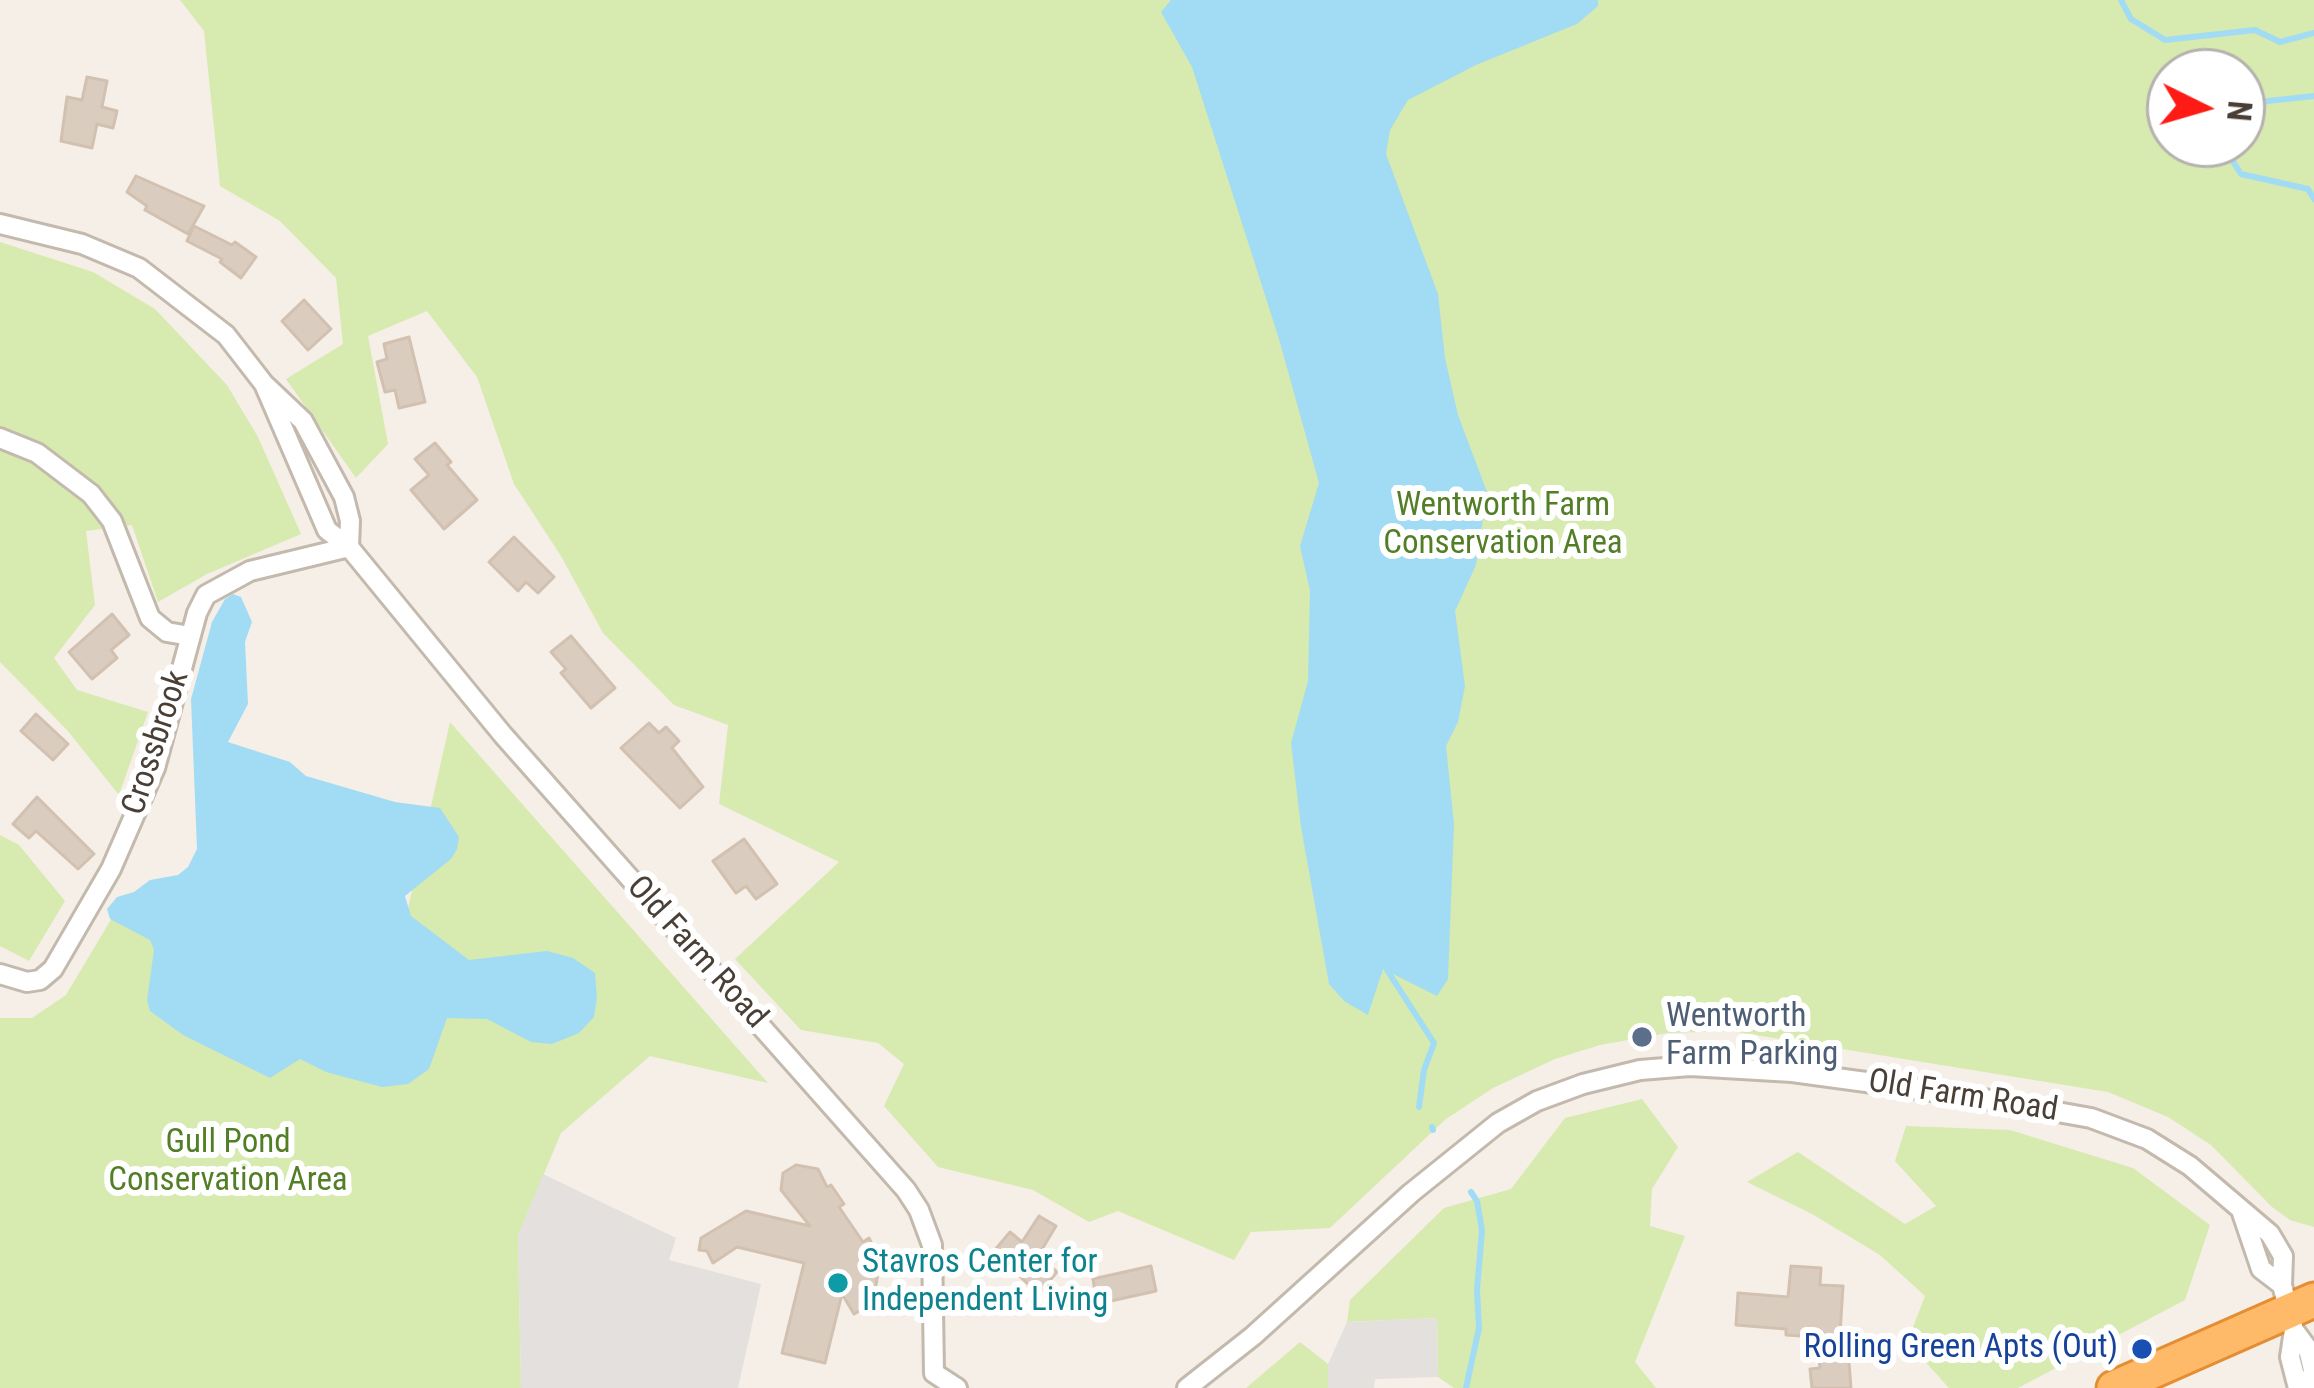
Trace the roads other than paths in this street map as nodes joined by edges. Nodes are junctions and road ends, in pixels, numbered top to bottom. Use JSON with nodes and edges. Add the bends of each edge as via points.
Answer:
{"nodes":[{"id":1,"x":0,"y":224,"type":"edge"},
{"id":2,"x":264,"y":384,"type":"junction"},
{"id":3,"x":0,"y":438,"type":"edge"},
{"id":4,"x":349,"y":547,"type":"junction"},
{"id":5,"x":190,"y":636,"type":"junction"},
{"id":6,"x":0,"y":974,"type":"edge"},
{"id":7,"x":2295,"y":1307,"type":"edge"},
{"id":8,"x":957,"y":1388,"type":"edge"},
{"id":9,"x":1187,"y":1388,"type":"edge"},
{"id":10,"x":2114,"y":1388,"type":"edge"},
{"id":11,"x":2298,"y":1388,"type":"edge"},
{"id":12,"x":2309,"y":1388,"type":"edge"}],
"edges":[{"from":1,"to":2,"type":"street","name":"Old Farm Road","via":[[140,268],[226,335]]},
{"from":2,"to":4,"type":"street","name":"Old Farm Road","via":[[319,517]]},
{"from":2,"to":4,"type":"street","name":"Old Farm Road","via":[[303,421],[344,497]]},
{"from":3,"to":5,"type":"street","via":[[37,453],[91,494],[118,532],[150,619]]},
{"from":4,"to":5,"type":"street","name":"Crossbrook","via":[[221,585],[206,595]]},
{"from":4,"to":8,"type":"street","name":"Old Farm Road","via":[[503,735],[906,1190],[932,1245],[934,1373]]},
{"from":5,"to":6,"type":"street","name":"Crossbrook","via":[[155,768],[111,869],[53,969],[27,982]]},
{"from":7,"to":9,"type":"street","name":"Old Farm Road","via":[[2260,1269],[2242,1213],[2169,1151],[2128,1130],[1962,1095],[1792,1072],[1640,1070],[1537,1101],[1498,1123]]},
{"from":7,"to":10,"type":"highway"},
{"from":7,"to":11,"type":"street","via":[[2290,1357]]},
{"from":7,"to":12,"type":"street","via":[[2312,1370]]}]}
